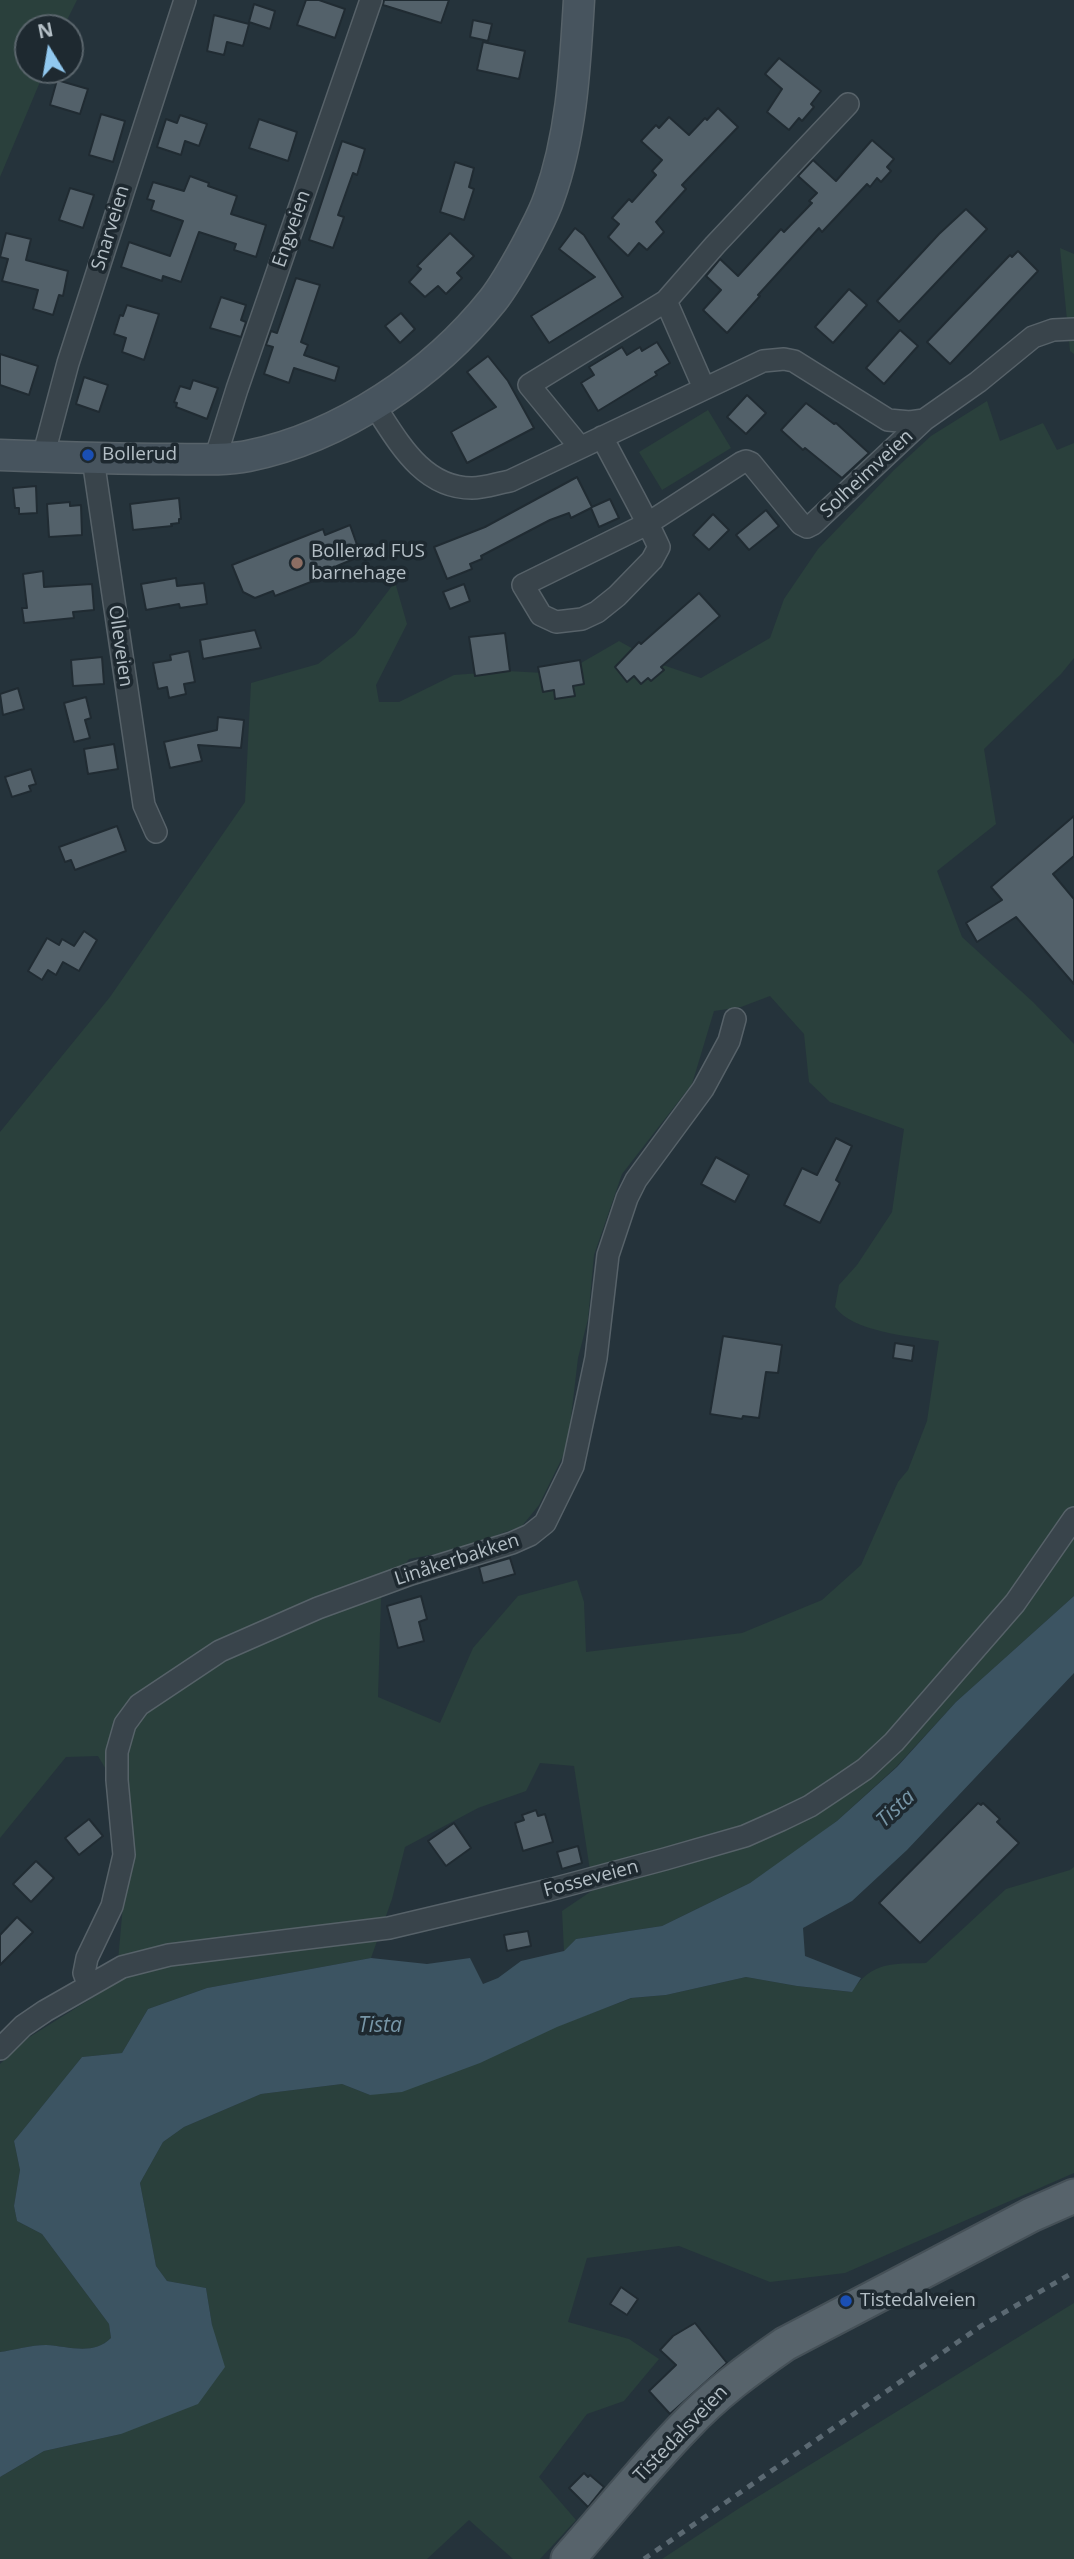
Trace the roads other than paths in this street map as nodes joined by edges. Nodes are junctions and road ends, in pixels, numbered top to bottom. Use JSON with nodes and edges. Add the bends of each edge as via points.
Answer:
{"nodes":[{"id":1,"x":185,"y":0,"type":"edge"},
{"id":2,"x":372,"y":0,"type":"edge"},
{"id":3,"x":579,"y":0,"type":"edge"},
{"id":4,"x":848,"y":104,"type":"dead end"},
{"id":5,"x":667,"y":301,"type":"junction"},
{"id":6,"x":1074,"y":329,"type":"edge"},
{"id":7,"x":704,"y":388,"type":"junction"},
{"id":8,"x":374,"y":405,"type":"junction"},
{"id":9,"x":924,"y":420,"type":"junction"},
{"id":10,"x":602,"y":437,"type":"junction"},
{"id":11,"x":579,"y":446,"type":"junction"},
{"id":12,"x":0,"y":456,"type":"edge"},
{"id":13,"x":43,"y":457,"type":"junction"},
{"id":14,"x":93,"y":459,"type":"junction"},
{"id":15,"x":215,"y":459,"type":"junction"},
{"id":16,"x":647,"y":524,"type":"junction"},
{"id":17,"x":156,"y":832,"type":"dead end"},
{"id":18,"x":735,"y":1019,"type":"dead end"},
{"id":19,"x":1074,"y":1518,"type":"edge"},
{"id":20,"x":88,"y":1984,"type":"junction"},
{"id":21,"x":0,"y":2049,"type":"edge"},
{"id":22,"x":1074,"y":2196,"type":"edge"},
{"id":23,"x":568,"y":2559,"type":"edge"}],
"edges":[{"from":1,"to":13,"type":"street","name":"Snarveien","via":[[68,363]]},
{"from":2,"to":15,"type":"street","name":"Engveien"},
{"from":3,"to":8,"type":"main road","via":[[568,126],[541,217],[487,306],[451,347]]},
{"from":4,"to":5,"type":"street"},
{"from":5,"to":7,"type":"street"},
{"from":5,"to":11,"type":"street","via":[[528,385]]},
{"from":6,"to":9,"type":"street","name":"Solheimveien","via":[[1033,337]]},
{"from":7,"to":9,"type":"street","name":"Solheimveien","via":[[763,361],[784,359],[888,420]]},
{"from":7,"to":10,"type":"street","name":"Solheimveien"},
{"from":8,"to":11,"type":"street","name":"Solheimveien","via":[[411,460],[454,487],[510,481]]},
{"from":8,"to":15,"type":"main road","via":[[291,444]]},
{"from":9,"to":16,"type":"street","name":"Solheimveien","via":[[807,527],[746,461]]},
{"from":10,"to":11,"type":"street","name":"Solheimveien"},
{"from":10,"to":16,"type":"street","name":"Solheimveien"},
{"from":12,"to":13,"type":"main road"},
{"from":13,"to":14,"type":"main road"},
{"from":14,"to":15,"type":"main road"},
{"from":14,"to":17,"type":"street","name":"Olleveien","via":[[144,805]]},
{"from":16,"to":16,"type":"street","name":"Solheimveien","via":[[658,552],[611,601],[582,619],[556,622],[541,615],[523,585]]},
{"from":18,"to":20,"type":"street","name":"Linåkerbakken","via":[[729,1041],[703,1089],[626,1198],[608,1255],[596,1358],[573,1466],[545,1523],[512,1543],[305,1613],[220,1651],[139,1705],[125,1724],[117,1752],[124,1855],[112,1906],[87,1958],[84,1973]]},
{"from":19,"to":20,"type":"street","name":"Fosseveien","via":[[1015,1603],[894,1742],[848,1780],[781,1820],[745,1836],[664,1859],[402,1925],[169,1955],[122,1967]]},
{"from":20,"to":21,"type":"street","name":"Fosseveien","via":[[23,2026]]},
{"from":22,"to":23,"type":"main road","name":"Tistedalsveien","via":[[785,2344],[754,2366],[685,2425]]}]}
